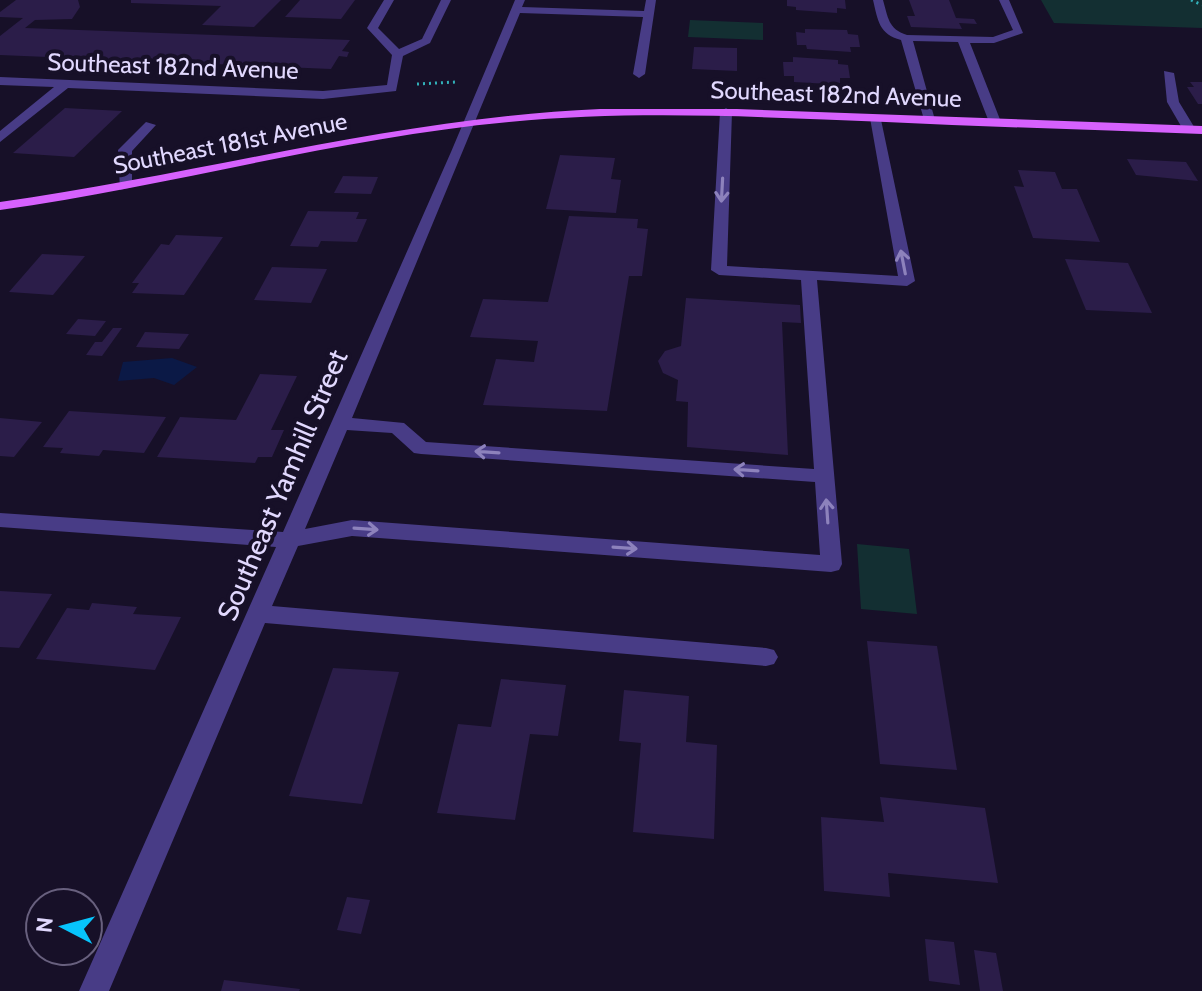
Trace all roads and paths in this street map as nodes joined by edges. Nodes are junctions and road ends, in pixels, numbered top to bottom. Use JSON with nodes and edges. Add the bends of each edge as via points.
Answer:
{"nodes":[{"id":1,"x":389,"y":0,"type":"edge"},
{"id":2,"x":446,"y":0,"type":"edge"},
{"id":3,"x":651,"y":0,"type":"edge"},
{"id":4,"x":878,"y":0,"type":"edge"},
{"id":5,"x":1004,"y":0,"type":"edge"},
{"id":6,"x":1191,"y":0,"type":"edge"},
{"id":7,"x":519,"y":5,"type":"edge"},
{"id":8,"x":1202,"y":5,"type":"edge"},
{"id":9,"x":648,"y":14,"type":"junction"},
{"id":10,"x":906,"y":38,"type":"junction"},
{"id":11,"x":963,"y":40,"type":"junction"},
{"id":12,"x":398,"y":54,"type":"junction"},
{"id":13,"x":1168,"y":73,"type":"dead end"},
{"id":14,"x":639,"y":74,"type":"dead end"},
{"id":15,"x":0,"y":81,"type":"edge"},
{"id":16,"x":456,"y":82,"type":"dead end"},
{"id":17,"x":65,"y":84,"type":"junction"},
{"id":18,"x":392,"y":88,"type":"junction"},
{"id":19,"x":726,"y":112,"type":"junction"},
{"id":20,"x":876,"y":118,"type":"junction"},
{"id":21,"x":929,"y":120,"type":"junction"},
{"id":22,"x":995,"y":122,"type":"junction"},
{"id":23,"x":469,"y":123,"type":"junction"},
{"id":24,"x":150,"y":125,"type":"dead end"},
{"id":25,"x":1196,"y":130,"type":"edge"},
{"id":26,"x":0,"y":138,"type":"edge"},
{"id":27,"x":125,"y":187,"type":"junction"},
{"id":28,"x":0,"y":206,"type":"edge"},
{"id":29,"x":809,"y":275,"type":"junction"},
{"id":30,"x":339,"y":423,"type":"junction"},
{"id":31,"x":824,"y":476,"type":"junction"},
{"id":32,"x":0,"y":520,"type":"edge"},
{"id":33,"x":289,"y":540,"type":"junction"},
{"id":34,"x":257,"y":613,"type":"junction"},
{"id":35,"x":766,"y":657,"type":"dead end"},
{"id":36,"x":94,"y":991,"type":"edge"}],
"edges":[{"from":1,"to":12,"type":"street","via":[[372,28]]},
{"from":2,"to":12,"type":"street","via":[[426,41]]},
{"from":3,"to":9,"type":"street"},
{"from":4,"to":10,"type":"street","via":[[885,27]]},
{"from":5,"to":11,"type":"street","via":[[1019,31],[994,40]]},
{"from":6,"to":8,"type":"path"},
{"from":7,"to":9,"type":"street"},
{"from":7,"to":23,"type":"street","name":"Southeast Yamhill Street"},
{"from":9,"to":14,"type":"street"},
{"from":10,"to":11,"type":"street"},
{"from":10,"to":21,"type":"street"},
{"from":11,"to":22,"type":"street"},
{"from":12,"to":18,"type":"street"},
{"from":13,"to":25,"type":"street","via":[[1173,102]]},
{"from":15,"to":17,"type":"street","name":"Southeast 182nd Avenue"},
{"from":16,"to":18,"type":"path"},
{"from":17,"to":18,"type":"street","name":"Southeast 182nd Avenue","via":[[323,95]]},
{"from":17,"to":26,"type":"street"},
{"from":19,"to":20,"type":"main road","name":"Southeast 182nd Avenue"},
{"from":19,"to":23,"type":"main road","name":"Southeast 182nd Avenue","via":[[604,112]]},
{"from":19,"to":29,"type":"street","one_way":true,"via":[[719,270]]},
{"from":20,"to":21,"type":"main road","name":"Southeast 182nd Avenue"},
{"from":29,"to":20,"type":"street","one_way":true,"via":[[907,281]]},
{"from":21,"to":22,"type":"main road","name":"Southeast 182nd Avenue"},
{"from":22,"to":25,"type":"main road","name":"Southeast 182nd Avenue"},
{"from":23,"to":27,"type":"main road","name":"Southeast 181st Avenue","via":[[344,142]]},
{"from":23,"to":30,"type":"street","name":"Southeast Yamhill Street"},
{"from":24,"to":27,"type":"street","via":[[125,150]]},
{"from":27,"to":28,"type":"main road","name":"Southeast 181st Avenue"},
{"from":29,"to":31,"type":"street"},
{"from":31,"to":30,"type":"street","one_way":true,"via":[[421,448],[397,427]]},
{"from":30,"to":33,"type":"street","name":"Southeast Yamhill Street"},
{"from":33,"to":31,"type":"street","one_way":true,"via":[[352,528],[831,564]]},
{"from":32,"to":33,"type":"street"},
{"from":33,"to":34,"type":"street","name":"Southeast Yamhill Street"},
{"from":34,"to":35,"type":"street"},
{"from":34,"to":36,"type":"street","name":"Southeast Yamhill Street"}]}
